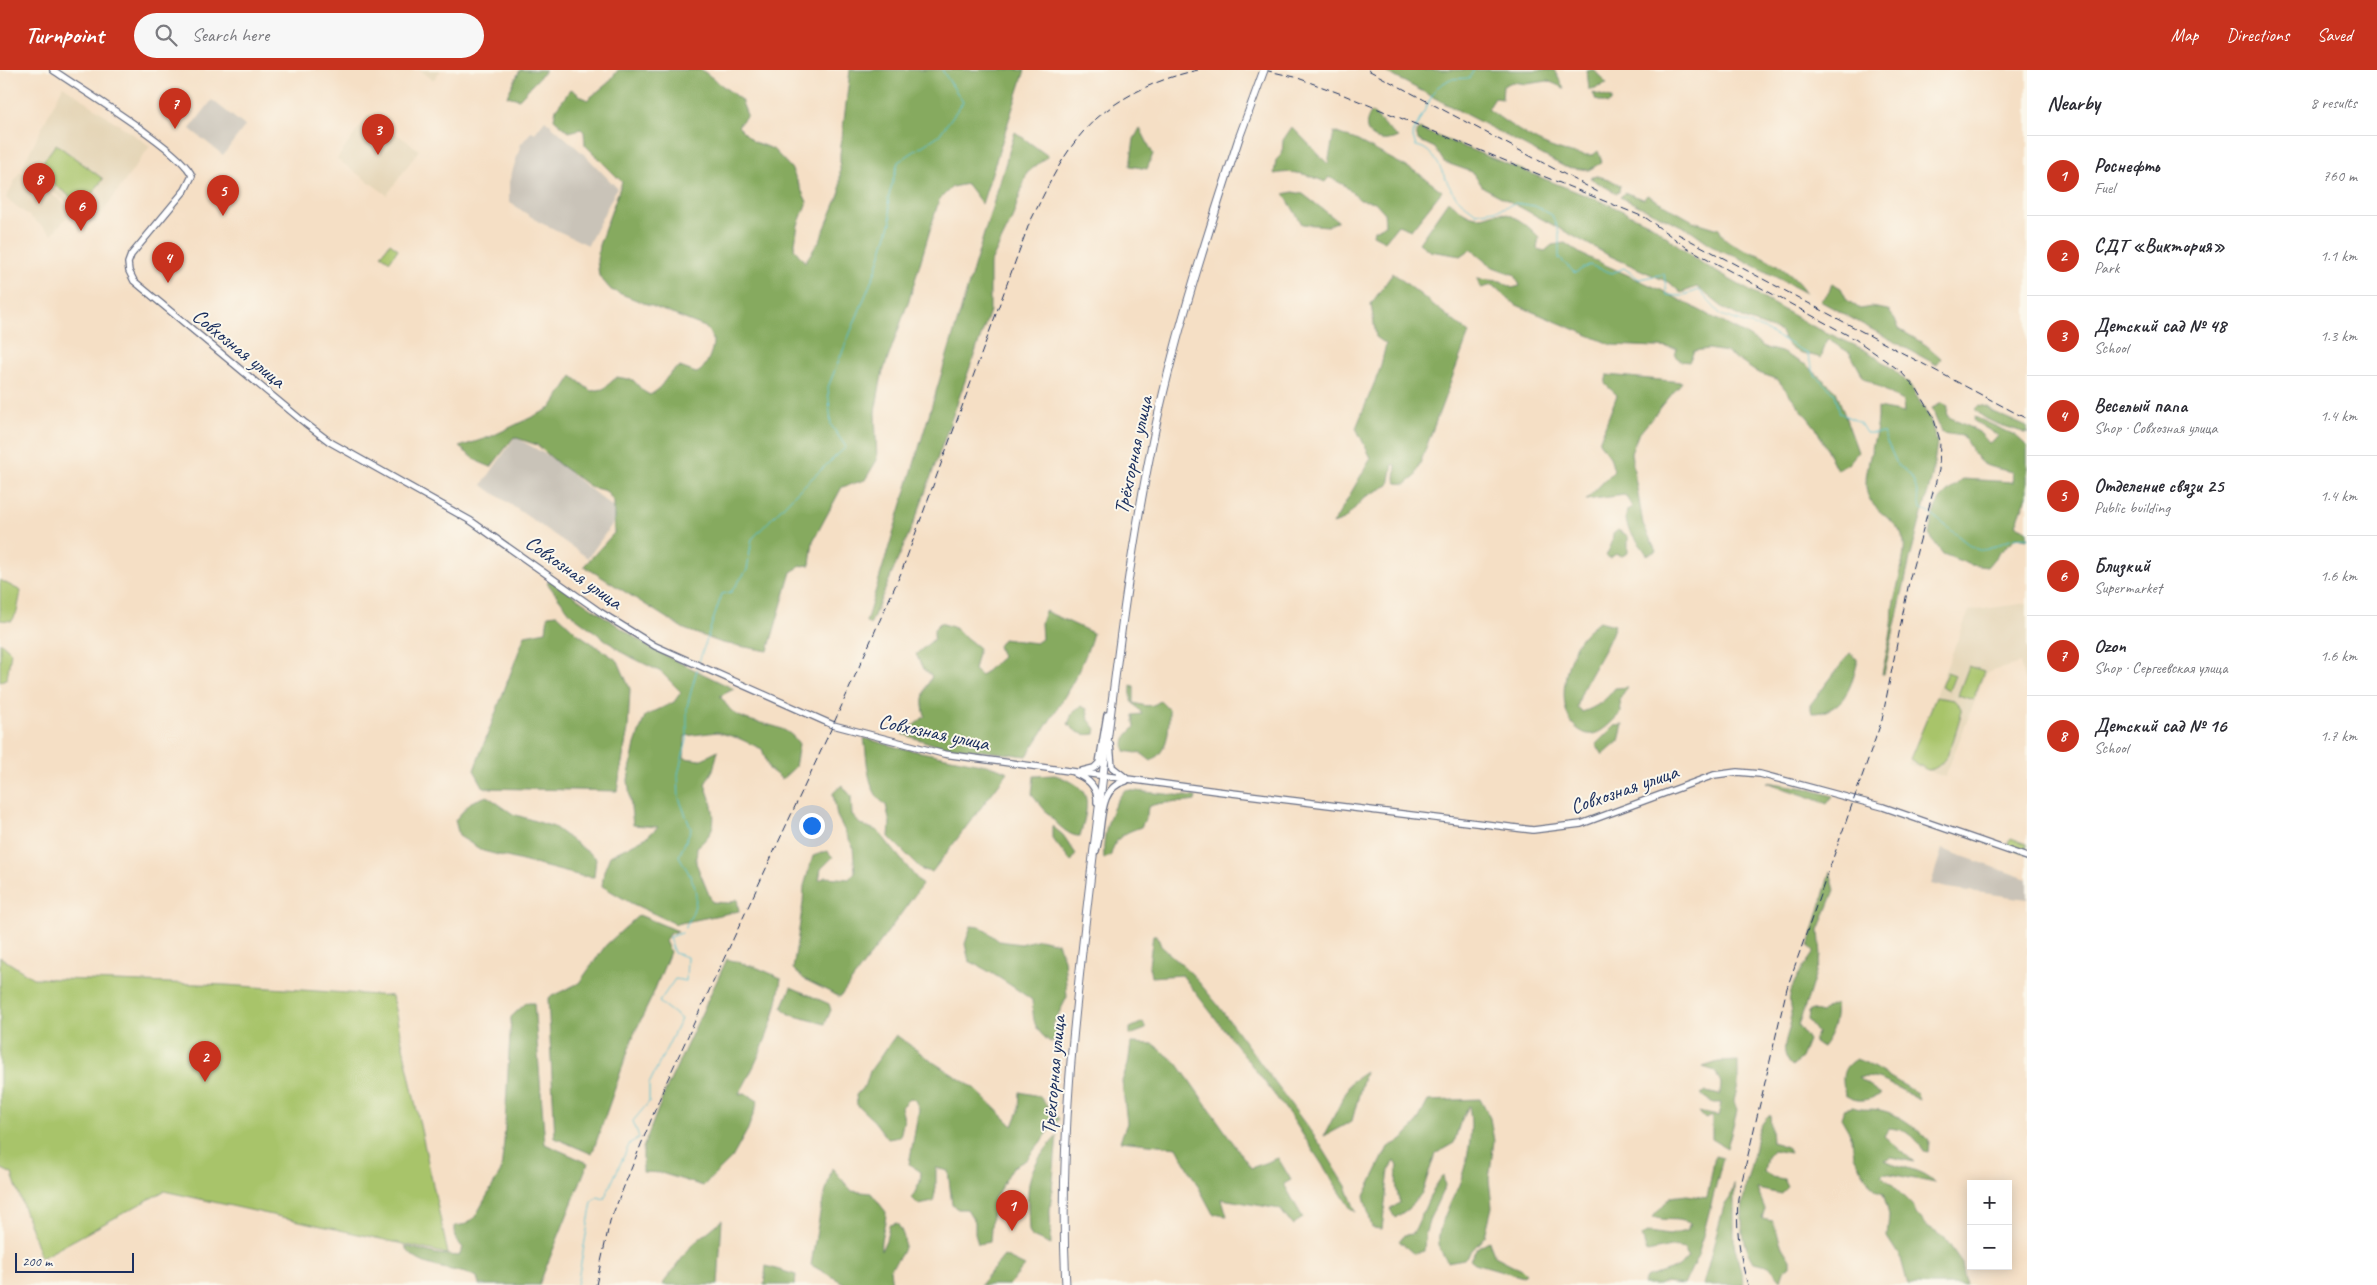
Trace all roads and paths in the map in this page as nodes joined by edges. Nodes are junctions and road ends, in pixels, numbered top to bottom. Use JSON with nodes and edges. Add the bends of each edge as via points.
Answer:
{"nodes":[{"id":1,"x":53,"y":70,"type":"edge"},
{"id":2,"x":1264,"y":70,"type":"edge"},
{"id":3,"x":1114,"y":678,"type":"junction"},
{"id":4,"x":1072,"y":772,"type":"junction"},
{"id":5,"x":1103,"y":776,"type":"junction"},
{"id":6,"x":1130,"y":780,"type":"junction"},
{"id":7,"x":2027,"y":857,"type":"edge"},
{"id":8,"x":1093,"y":860,"type":"junction"},
{"id":9,"x":1066,"y":1285,"type":"edge"}],
"edges":[{"from":1,"to":4,"type":"main road","name":"Совхозная улица","via":[[150,136],[189,168],[192,176],[185,190],[131,255],[128,262],[134,281],[318,433],[471,521],[600,612],[655,646],[771,700],[838,727],[944,754]]},
{"from":2,"to":3,"type":"highway","name":"Трёхгорная улица","bridge":true,"via":[[1192,283],[1156,422],[1133,540]]},
{"from":3,"to":4,"type":"main road","via":[[1099,763],[1094,768]]},
{"from":3,"to":5,"type":"highway","name":"Трёхгорная улица"},
{"from":3,"to":6,"type":"main road","via":[[1110,760],[1116,771]]},
{"from":4,"to":5,"type":"main road","name":"Совхозная улица"},
{"from":4,"to":8,"type":"main road","via":[[1087,779],[1097,797]]},
{"from":5,"to":6,"type":"main road","name":"Совхозная улица"},
{"from":5,"to":8,"type":"highway","name":"Трёхгорная улица"},
{"from":6,"to":7,"type":"main road","name":"Совхозная улица","via":[[1533,830],[1581,824],[1714,775],[1745,772],[1883,807]]},
{"from":6,"to":8,"type":"main road","via":[[1116,784],[1105,796]]},
{"from":8,"to":9,"type":"highway","name":"Трёхгорная улица","via":[[1065,1121],[1063,1222]]}]}
